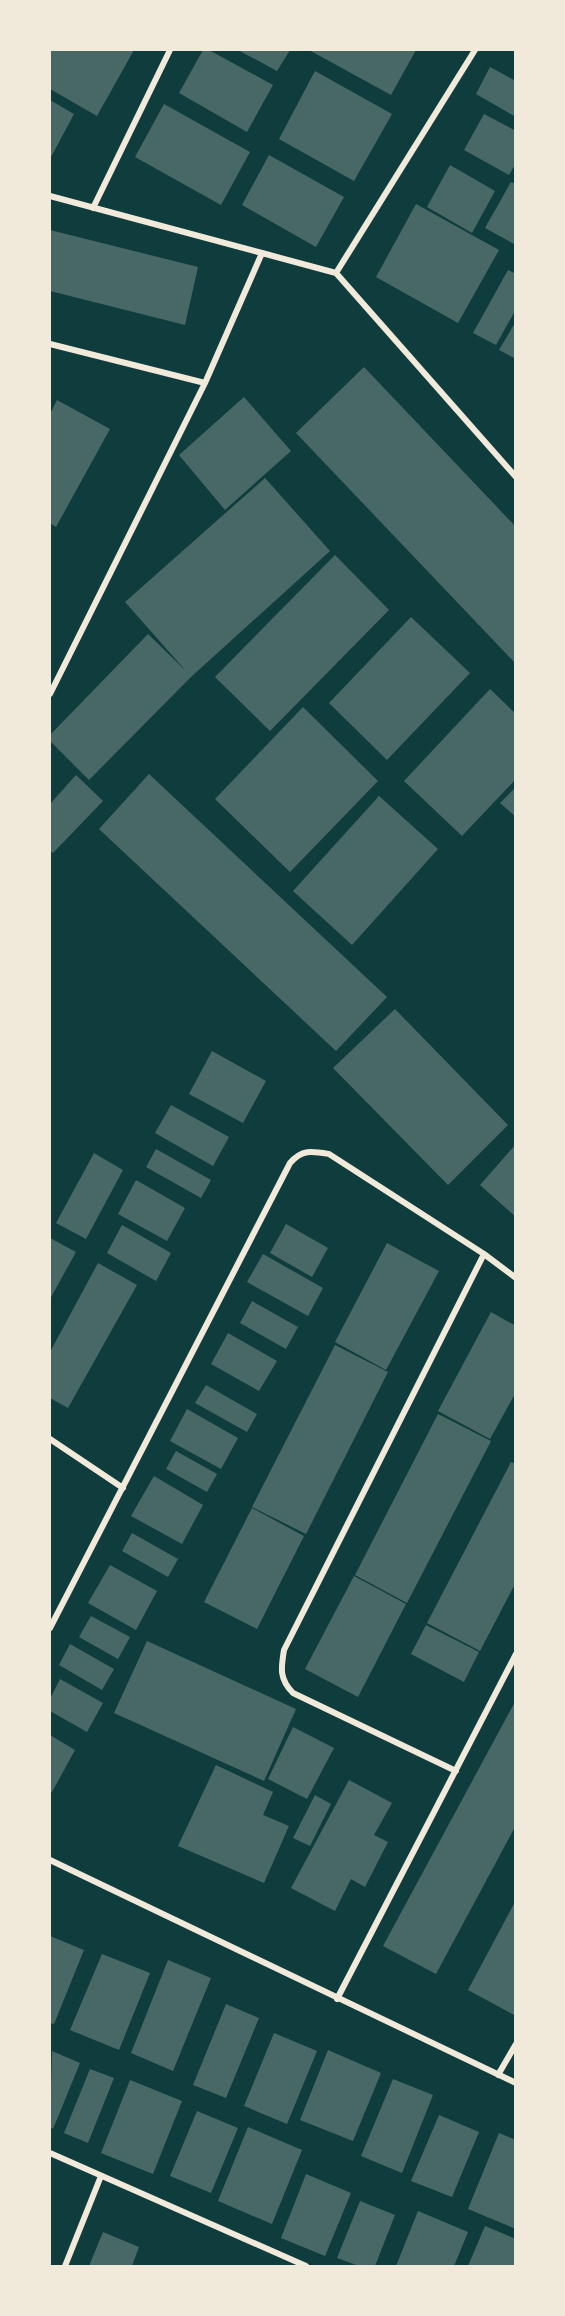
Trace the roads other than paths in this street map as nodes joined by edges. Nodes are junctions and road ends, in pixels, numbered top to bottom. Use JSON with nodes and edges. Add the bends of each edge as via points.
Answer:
{"nodes":[{"id":1,"x":170,"y":50,"type":"edge"},
{"id":2,"x":475,"y":50,"type":"edge"},
{"id":3,"x":50,"y":196,"type":"edge"},
{"id":4,"x":93,"y":208,"type":"junction"},
{"id":5,"x":262,"y":253,"type":"junction"},
{"id":6,"x":336,"y":273,"type":"junction"},
{"id":7,"x":50,"y":344,"type":"edge"},
{"id":8,"x":206,"y":383,"type":"junction"},
{"id":9,"x":516,"y":477,"type":"edge"},
{"id":10,"x":50,"y":694,"type":"edge"},
{"id":11,"x":484,"y":1254,"type":"junction"},
{"id":12,"x":516,"y":1278,"type":"edge"},
{"id":13,"x":50,"y":1439,"type":"edge"},
{"id":14,"x":123,"y":1488,"type":"junction"},
{"id":15,"x":50,"y":1628,"type":"edge"},
{"id":16,"x":516,"y":1654,"type":"edge"},
{"id":17,"x":456,"y":1772,"type":"junction"},
{"id":18,"x":50,"y":1860,"type":"edge"},
{"id":19,"x":337,"y":1999,"type":"junction"},
{"id":20,"x":516,"y":2044,"type":"edge"},
{"id":21,"x":498,"y":2075,"type":"junction"},
{"id":22,"x":516,"y":2083,"type":"edge"},
{"id":23,"x":50,"y":2153,"type":"edge"},
{"id":24,"x":101,"y":2176,"type":"junction"},
{"id":25,"x":65,"y":2266,"type":"edge"},
{"id":26,"x":306,"y":2266,"type":"edge"}],
"edges":[{"from":1,"to":4,"type":"street"},
{"from":2,"to":6,"type":"street"},
{"from":3,"to":4,"type":"street"},
{"from":4,"to":5,"type":"street"},
{"from":5,"to":6,"type":"street"},
{"from":5,"to":8,"type":"street"},
{"from":6,"to":9,"type":"street"},
{"from":7,"to":8,"type":"street"},
{"from":8,"to":10,"type":"street"},
{"from":11,"to":12,"type":"street"},
{"from":11,"to":14,"type":"street","via":[[329,1154],[308,1151],[297,1155]]},
{"from":11,"to":17,"type":"street","via":[[284,1650],[280,1674],[293,1694]]},
{"from":13,"to":14,"type":"street"},
{"from":14,"to":15,"type":"street"},
{"from":16,"to":17,"type":"street"},
{"from":17,"to":19,"type":"street"},
{"from":18,"to":19,"type":"street"},
{"from":19,"to":21,"type":"street"},
{"from":20,"to":21,"type":"street"},
{"from":21,"to":22,"type":"street"},
{"from":23,"to":24,"type":"street"},
{"from":24,"to":25,"type":"street"},
{"from":24,"to":26,"type":"street"}]}
